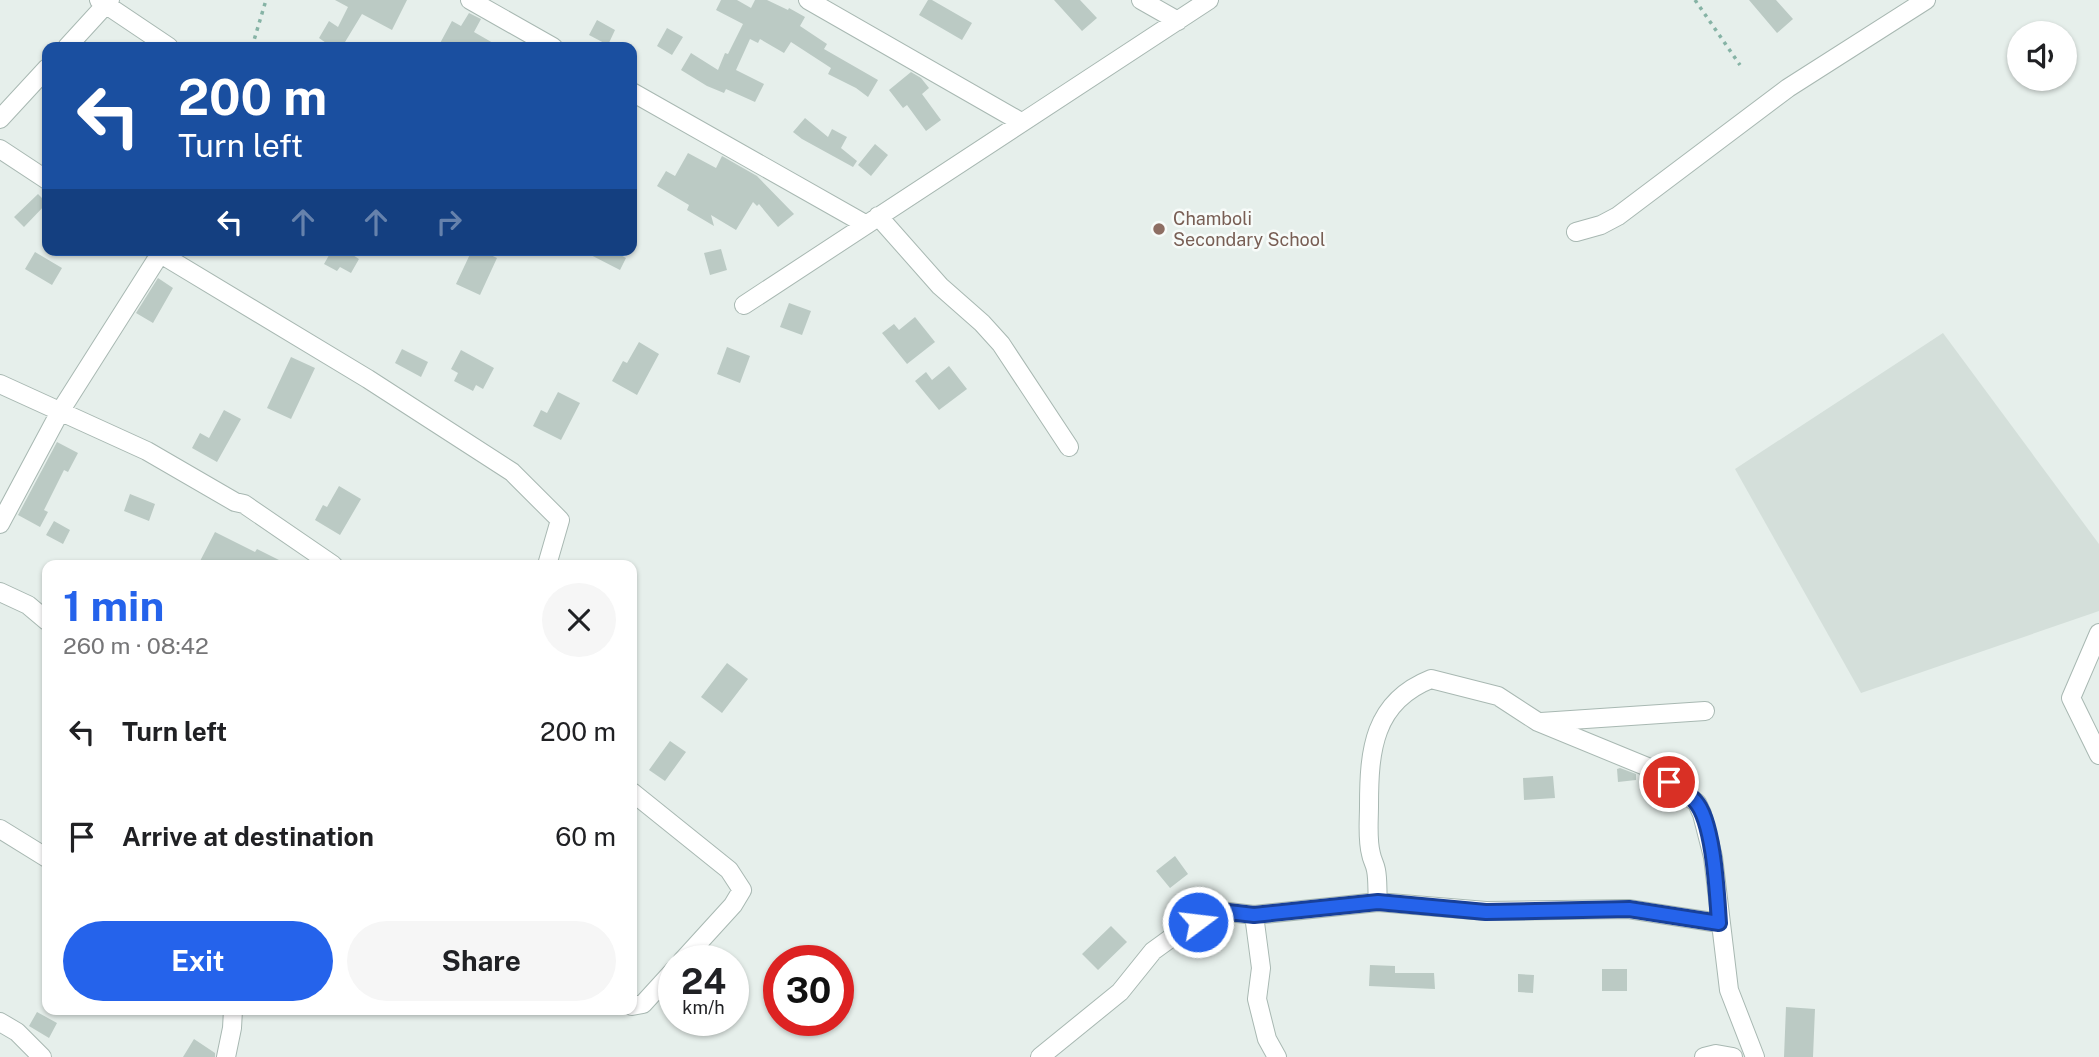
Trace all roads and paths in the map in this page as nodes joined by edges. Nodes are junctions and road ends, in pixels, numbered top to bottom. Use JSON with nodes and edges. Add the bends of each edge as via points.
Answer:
{"nodes":[{"id":1,"x":266,"y":0,"type":"edge"},
{"id":2,"x":470,"y":0,"type":"edge"},
{"id":3,"x":808,"y":0,"type":"edge"},
{"id":4,"x":1141,"y":0,"type":"edge"},
{"id":5,"x":1209,"y":0,"type":"edge"},
{"id":6,"x":1695,"y":0,"type":"edge"},
{"id":7,"x":1926,"y":0,"type":"edge"},
{"id":8,"x":105,"y":2,"type":"edge"},
{"id":9,"x":1178,"y":21,"type":"junction"},
{"id":10,"x":70,"y":42,"type":"edge"},
{"id":11,"x":162,"y":42,"type":"edge"},
{"id":12,"x":253,"y":42,"type":"edge"},
{"id":13,"x":544,"y":42,"type":"edge"},
{"id":14,"x":1740,"y":65,"type":"dead end"},
{"id":15,"x":42,"y":73,"type":"edge"},
{"id":16,"x":637,"y":95,"type":"edge"},
{"id":17,"x":0,"y":119,"type":"edge"},
{"id":18,"x":1021,"y":122,"type":"junction"},
{"id":19,"x":0,"y":149,"type":"edge"},
{"id":20,"x":42,"y":177,"type":"edge"},
{"id":21,"x":872,"y":220,"type":"junction"},
{"id":22,"x":1576,"y":232,"type":"dead end"},
{"id":23,"x":155,"y":256,"type":"edge"},
{"id":24,"x":164,"y":256,"type":"edge"},
{"id":25,"x":744,"y":304,"type":"dead end"},
{"id":26,"x":0,"y":384,"type":"edge"},
{"id":27,"x":61,"y":410,"type":"junction"},
{"id":28,"x":1069,"y":447,"type":"dead end"},
{"id":29,"x":0,"y":524,"type":"edge"},
{"id":30,"x":326,"y":560,"type":"edge"},
{"id":31,"x":548,"y":560,"type":"edge"},
{"id":32,"x":0,"y":592,"type":"edge"},
{"id":33,"x":42,"y":617,"type":"edge"},
{"id":34,"x":2099,"y":634,"type":"edge"},
{"id":35,"x":1705,"y":710,"type":"dead end"},
{"id":36,"x":1538,"y":722,"type":"junction"},
{"id":37,"x":2099,"y":755,"type":"edge"},
{"id":38,"x":637,"y":796,"type":"edge"},
{"id":39,"x":0,"y":829,"type":"edge"},
{"id":40,"x":42,"y":855,"type":"edge"},
{"id":41,"x":1378,"y":902,"type":"junction"},
{"id":42,"x":1254,"y":915,"type":"junction"},
{"id":43,"x":1719,"y":923,"type":"junction"},
{"id":44,"x":697,"y":945,"type":"edge"},
{"id":45,"x":658,"y":988,"type":"edge"},
{"id":46,"x":637,"y":1005,"type":"edge"},
{"id":47,"x":233,"y":1015,"type":"edge"},
{"id":48,"x":0,"y":1022,"type":"edge"},
{"id":49,"x":43,"y":1057,"type":"edge"},
{"id":50,"x":226,"y":1057,"type":"edge"},
{"id":51,"x":1040,"y":1057,"type":"edge"},
{"id":52,"x":1277,"y":1057,"type":"edge"},
{"id":53,"x":1704,"y":1057,"type":"edge"},
{"id":54,"x":1733,"y":1057,"type":"edge"},
{"id":55,"x":1755,"y":1057,"type":"edge"}],
"edges":[{"from":1,"to":12,"type":"path"},
{"from":2,"to":13,"type":"street"},
{"from":3,"to":18,"type":"street"},
{"from":4,"to":9,"type":"street"},
{"from":5,"to":9,"type":"street"},
{"from":6,"to":14,"type":"path"},
{"from":7,"to":22,"type":"street","via":[[1788,88],[1618,216]]},
{"from":8,"to":10,"type":"street"},
{"from":8,"to":11,"type":"street"},
{"from":9,"to":18,"type":"street"},
{"from":15,"to":17,"type":"street"},
{"from":16,"to":21,"type":"street"},
{"from":18,"to":21,"type":"street"},
{"from":19,"to":20,"type":"street"},
{"from":21,"to":25,"type":"street"},
{"from":21,"to":28,"type":"street","via":[[1001,344]]},
{"from":23,"to":27,"type":"street"},
{"from":24,"to":31,"type":"street","via":[[512,471],[560,520]]},
{"from":26,"to":27,"type":"street"},
{"from":27,"to":29,"type":"street"},
{"from":27,"to":30,"type":"street","via":[[148,451],[244,505]]},
{"from":32,"to":33,"type":"street"},
{"from":34,"to":37,"type":"street","via":[[2071,698]]},
{"from":35,"to":36,"type":"street"},
{"from":36,"to":41,"type":"street","via":[[1498,696],[1431,679],[1404,694],[1386,712],[1376,732],[1369,781],[1370,853],[1377,872]]},
{"from":36,"to":43,"type":"street","via":[[1650,768],[1697,803],[1713,858]]},
{"from":38,"to":44,"type":"street","via":[[729,870],[742,890]]},
{"from":39,"to":40,"type":"street"},
{"from":41,"to":42,"type":"street"},
{"from":41,"to":43,"type":"street","via":[[1486,912],[1629,909]]},
{"from":42,"to":51,"type":"street","via":[[1220,911],[1175,935],[1153,951],[1120,992]]},
{"from":42,"to":52,"type":"street","via":[[1261,968],[1257,999],[1267,1039]]},
{"from":43,"to":55,"type":"street","via":[[1729,990]]},
{"from":45,"to":46,"type":"street"},
{"from":47,"to":50,"type":"street"},
{"from":48,"to":49,"type":"street"},
{"from":53,"to":54,"type":"street"}]}
